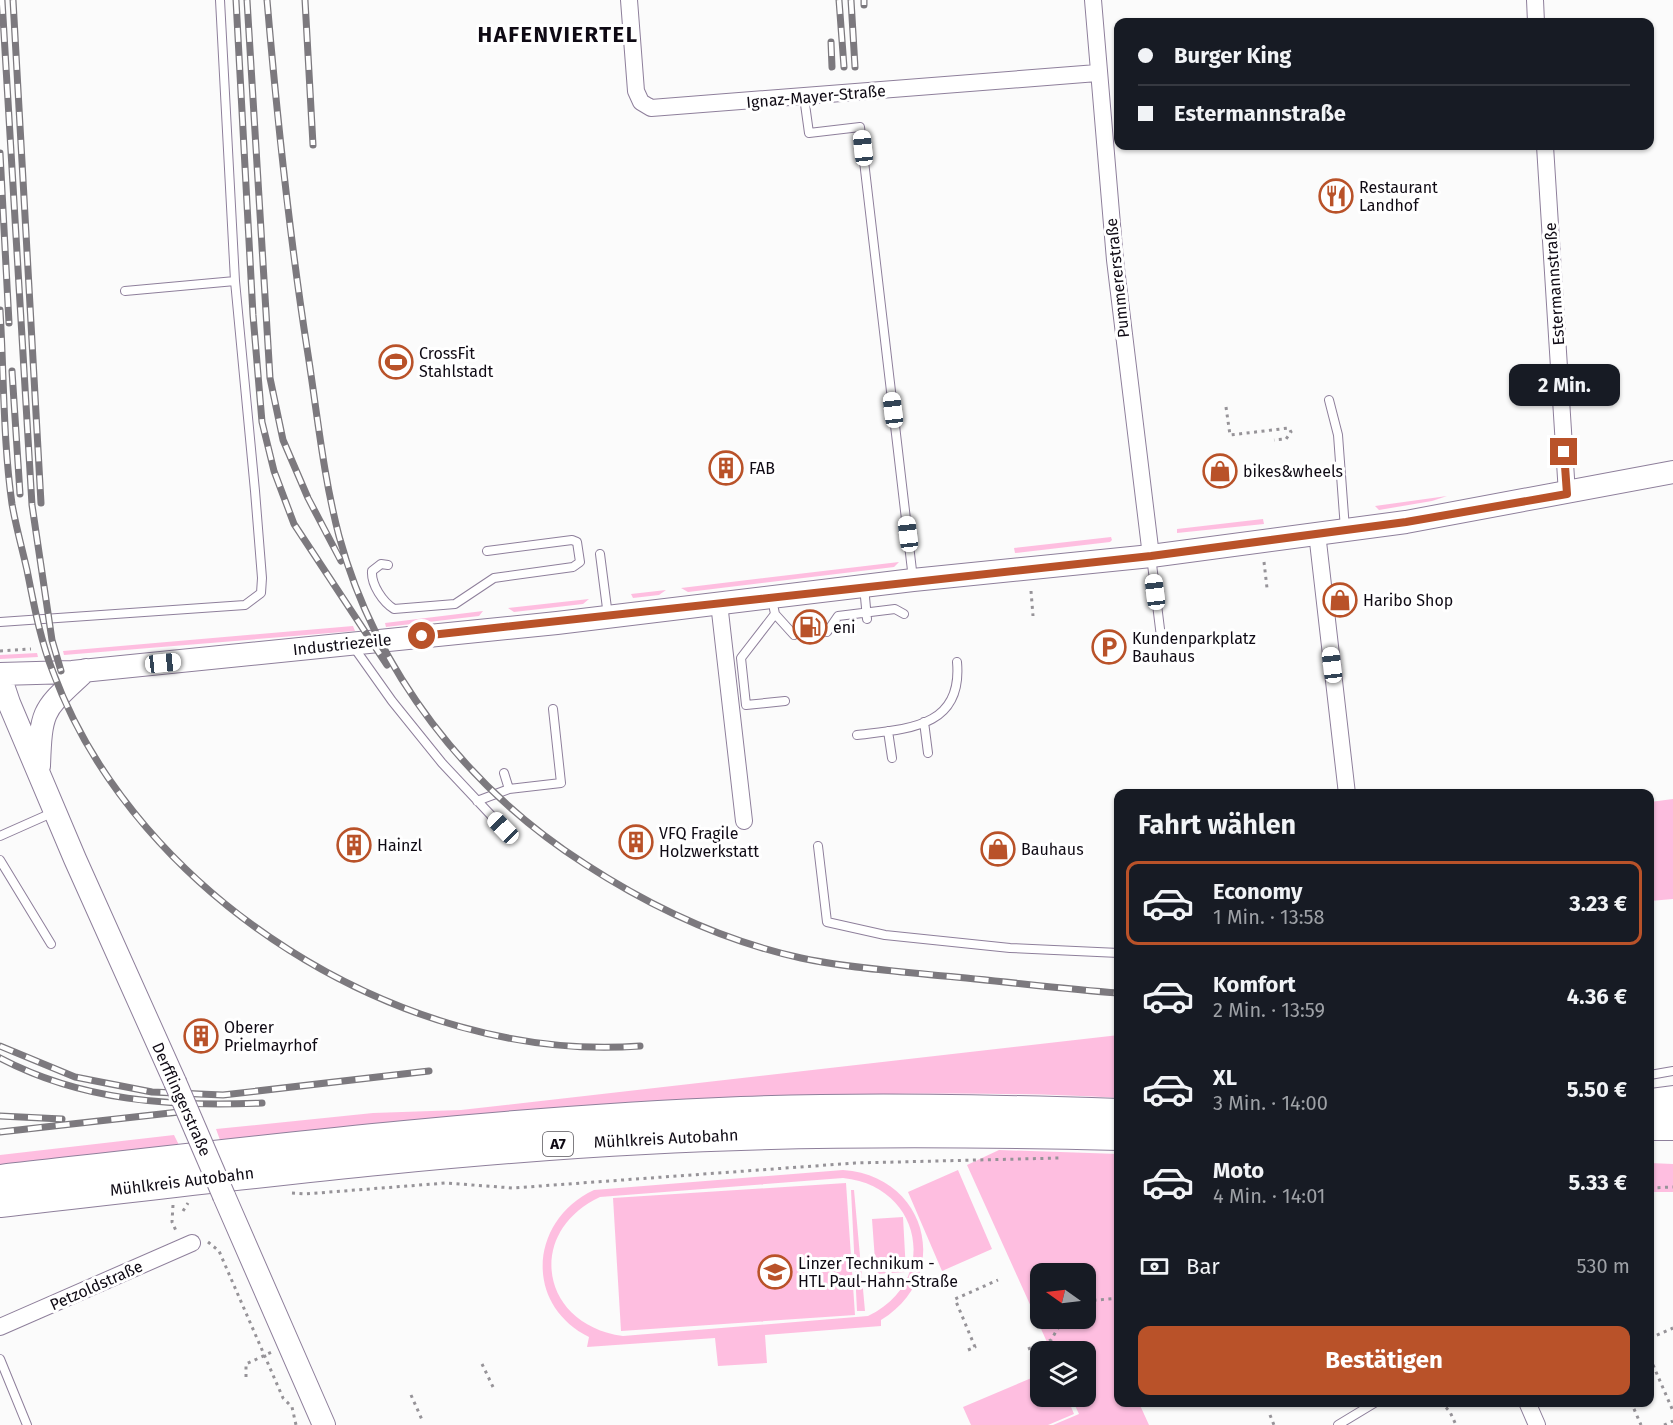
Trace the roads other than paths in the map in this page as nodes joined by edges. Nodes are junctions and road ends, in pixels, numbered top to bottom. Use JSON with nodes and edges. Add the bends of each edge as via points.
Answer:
{"nodes":[{"id":1,"x":220,"y":0,"type":"edge"},
{"id":2,"x":628,"y":0,"type":"edge"},
{"id":3,"x":1093,"y":0,"type":"edge"},
{"id":4,"x":1535,"y":0,"type":"edge"},
{"id":5,"x":1536,"y":18,"type":"edge"},
{"id":6,"x":1097,"y":73,"type":"junction"},
{"id":7,"x":804,"y":97,"type":"junction"},
{"id":8,"x":1545,"y":150,"type":"edge"},
{"id":9,"x":235,"y":281,"type":"junction"},
{"id":10,"x":125,"y":291,"type":"dead end"},
{"id":11,"x":1329,"y":400,"type":"dead end"},
{"id":12,"x":1673,"y":472,"type":"edge"},
{"id":13,"x":1567,"y":494,"type":"junction"},
{"id":14,"x":1345,"y":530,"type":"junction"},
{"id":15,"x":1317,"y":533,"type":"junction"},
{"id":16,"x":487,"y":551,"type":"dead end"},
{"id":17,"x":600,"y":554,"type":"dead end"},
{"id":18,"x":1151,"y":556,"type":"junction"},
{"id":19,"x":388,"y":565,"type":"dead end"},
{"id":20,"x":913,"y":580,"type":"junction"},
{"id":21,"x":864,"y":586,"type":"junction"},
{"id":22,"x":719,"y":603,"type":"junction"},
{"id":23,"x":774,"y":605,"type":"junction"},
{"id":24,"x":904,"y":614,"type":"dead end"},
{"id":25,"x":867,"y":615,"type":"junction"},
{"id":26,"x":608,"y":617,"type":"junction"},
{"id":27,"x":0,"y":622,"type":"edge"},
{"id":28,"x":827,"y":632,"type":"dead end"},
{"id":29,"x":794,"y":636,"type":"dead end"},
{"id":30,"x":1161,"y":637,"type":"dead end"},
{"id":31,"x":351,"y":644,"type":"junction"},
{"id":32,"x":957,"y":662,"type":"dead end"},
{"id":33,"x":86,"y":670,"type":"junction"},
{"id":34,"x":0,"y":675,"type":"edge"},
{"id":35,"x":785,"y":701,"type":"dead end"},
{"id":36,"x":553,"y":709,"type":"dead end"},
{"id":37,"x":924,"y":722,"type":"junction"},
{"id":38,"x":888,"y":731,"type":"junction"},
{"id":39,"x":857,"y":735,"type":"dead end"},
{"id":40,"x":928,"y":753,"type":"dead end"},
{"id":41,"x":891,"y":758,"type":"dead end"},
{"id":42,"x":39,"y":773,"type":"junction"},
{"id":43,"x":504,"y":773,"type":"dead end"},
{"id":44,"x":509,"y":789,"type":"junction"},
{"id":45,"x":1346,"y":789,"type":"edge"},
{"id":46,"x":477,"y":801,"type":"junction"},
{"id":47,"x":56,"y":812,"type":"junction"},
{"id":48,"x":744,"y":820,"type":"dead end"},
{"id":49,"x":503,"y":828,"type":"dead end"},
{"id":50,"x":0,"y":837,"type":"edge"},
{"id":51,"x":818,"y":846,"type":"dead end"},
{"id":52,"x":0,"y":860,"type":"edge"},
{"id":53,"x":51,"y":944,"type":"dead end"},
{"id":54,"x":1114,"y":953,"type":"edge"},
{"id":55,"x":1673,"y":1071,"type":"edge"},
{"id":56,"x":1654,"y":1073,"type":"edge"},
{"id":57,"x":1673,"y":1101,"type":"edge"},
{"id":58,"x":1654,"y":1103,"type":"edge"},
{"id":59,"x":1114,"y":1114,"type":"edge"},
{"id":60,"x":1654,"y":1125,"type":"edge"},
{"id":61,"x":1673,"y":1125,"type":"edge"},
{"id":62,"x":1114,"y":1135,"type":"edge"},
{"id":63,"x":1654,"y":1145,"type":"edge"},
{"id":64,"x":1673,"y":1145,"type":"edge"},
{"id":65,"x":0,"y":1180,"type":"edge"},
{"id":66,"x":0,"y":1203,"type":"edge"},
{"id":67,"x":187,"y":1245,"type":"road end"},
{"id":68,"x":0,"y":1327,"type":"edge"},
{"id":69,"x":0,"y":1359,"type":"edge"},
{"id":70,"x":1368,"y":1407,"type":"edge"},
{"id":71,"x":1529,"y":1407,"type":"edge"},
{"id":72,"x":27,"y":1425,"type":"edge"},
{"id":73,"x":324,"y":1425,"type":"edge"},
{"id":74,"x":1338,"y":1425,"type":"edge"},
{"id":75,"x":1537,"y":1425,"type":"edge"}],
"edges":[{"from":1,"to":9,"type":"lane"},
{"from":2,"to":7,"type":"street","name":"Ignaz-Mayer-Straße","via":[[640,102],[665,109]]},
{"from":3,"to":6,"type":"street","name":"Pummererstraße"},
{"from":4,"to":5,"type":"street"},
{"from":6,"to":7,"type":"street","name":"Ignaz-Mayer-Straße"},
{"from":6,"to":18,"type":"street","name":"Pummererstraße","via":[[1118,291]]},
{"from":7,"to":20,"type":"lane","via":[[808,133],[860,127]]},
{"from":8,"to":13,"type":"street","name":"Estermannstraße"},
{"from":9,"to":10,"type":"lane"},
{"from":9,"to":27,"type":"lane","via":[[261,592],[244,605]]},
{"from":11,"to":14,"type":"lane","via":[[1338,435]]},
{"from":12,"to":13,"type":"main road","name":"Industriezeile"},
{"from":13,"to":14,"type":"main road","name":"Industriezeile"},
{"from":14,"to":15,"type":"main road","name":"Industriezeile"},
{"from":15,"to":18,"type":"main road","name":"Industriezeile"},
{"from":15,"to":45,"type":"street"},
{"from":16,"to":19,"type":"lane","via":[[572,540],[577,542],[580,562],[573,567],[494,578],[455,604],[394,609],[381,596],[372,576],[381,564]]},
{"from":17,"to":26,"type":"lane"},
{"from":18,"to":20,"type":"main road","name":"Industriezeile"},
{"from":18,"to":30,"type":"lane"},
{"from":20,"to":21,"type":"main road","name":"Industriezeile"},
{"from":21,"to":23,"type":"main road","name":"Industriezeile"},
{"from":21,"to":25,"type":"lane"},
{"from":22,"to":23,"type":"main road","name":"Industriezeile"},
{"from":22,"to":26,"type":"main road","name":"Industriezeile"},
{"from":22,"to":48,"type":"street"},
{"from":23,"to":29,"type":"lane"},
{"from":23,"to":35,"type":"lane","via":[[741,657],[747,705]]},
{"from":24,"to":25,"type":"lane","via":[[895,609]]},
{"from":25,"to":28,"type":"lane","via":[[837,616]]},
{"from":26,"to":31,"type":"main road","name":"Industriezeile"},
{"from":31,"to":33,"type":"main road","name":"Industriezeile"},
{"from":31,"to":46,"type":"lane","via":[[392,701]]},
{"from":32,"to":37,"type":"lane","via":[[957,689],[952,702],[942,713]]},
{"from":33,"to":34,"type":"main road","name":"Industriezeile"},
{"from":33,"to":42,"type":"main road","name":"Derfflingerstraße","via":[[44,713]]},
{"from":34,"to":42,"type":"main road","name":"Derfflingerstraße"},
{"from":36,"to":44,"type":"lane","via":[[561,783]]},
{"from":37,"to":38,"type":"lane"},
{"from":37,"to":40,"type":"lane"},
{"from":38,"to":39,"type":"lane"},
{"from":38,"to":41,"type":"lane"},
{"from":42,"to":47,"type":"main road","name":"Derfflingerstraße"},
{"from":43,"to":44,"type":"lane"},
{"from":44,"to":46,"type":"lane"},
{"from":46,"to":49,"type":"lane"},
{"from":47,"to":50,"type":"lane"},
{"from":47,"to":73,"type":"main road","name":"Derfflingerstraße","bridge":true},
{"from":51,"to":54,"type":"lane","via":[[826,922],[885,935],[1010,948]]},
{"from":52,"to":53,"type":"lane"},
{"from":55,"to":56,"type":"lane"},
{"from":57,"to":58,"type":"highway"},
{"from":59,"to":65,"type":"highway","name":"Mühlkreis Autobahn","number":"A7","via":[[868,1109],[629,1118],[408,1135]]},
{"from":60,"to":61,"type":"highway"},
{"from":62,"to":66,"type":"highway","name":"Mühlkreis Autobahn","number":"A7","via":[[928,1130],[644,1139],[318,1166]]},
{"from":63,"to":64,"type":"highway"},
{"from":67,"to":68,"type":"street","name":"Petzoldstraße"},
{"from":69,"to":72,"type":"lane"},
{"from":70,"to":74,"type":"lane"},
{"from":71,"to":75,"type":"street"}]}
